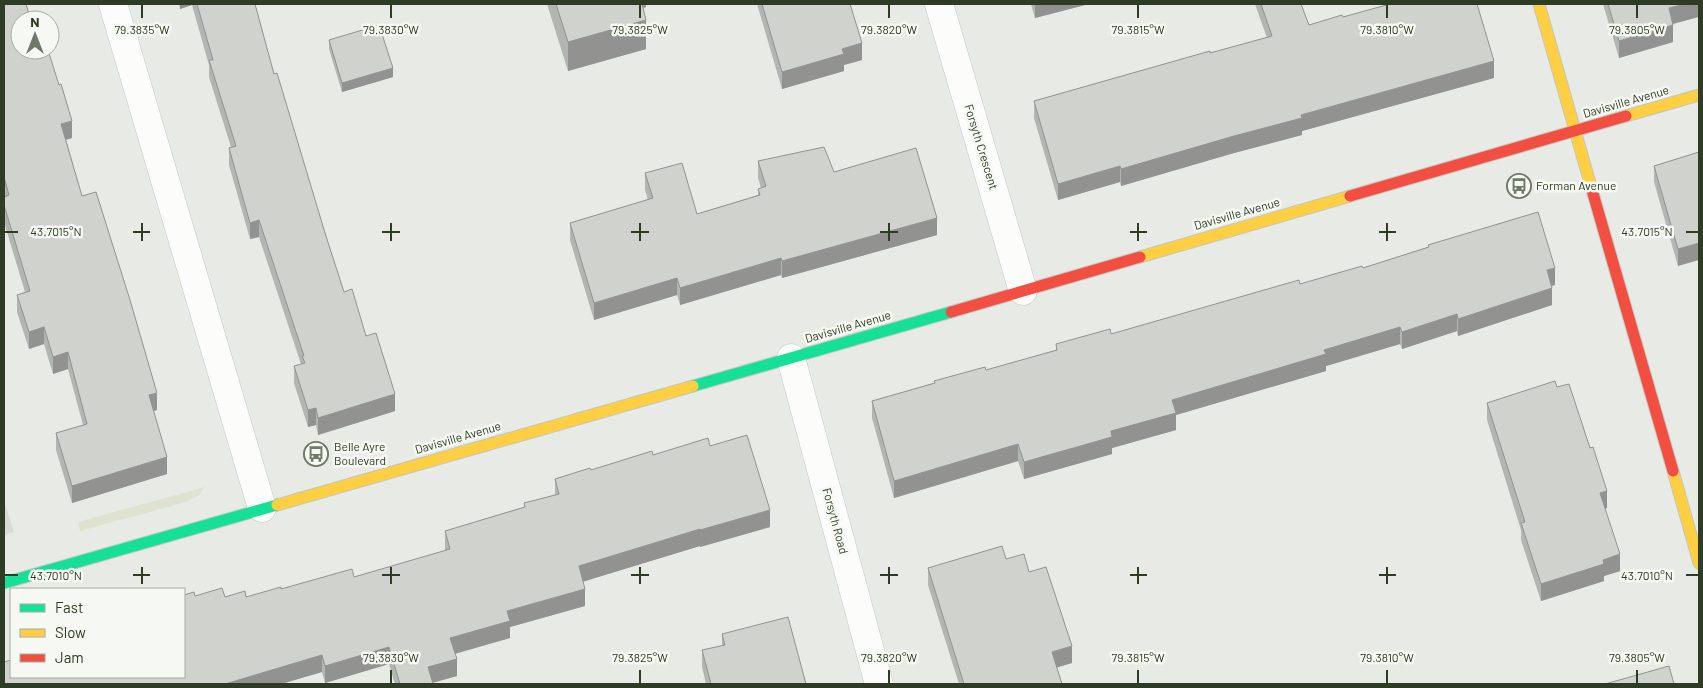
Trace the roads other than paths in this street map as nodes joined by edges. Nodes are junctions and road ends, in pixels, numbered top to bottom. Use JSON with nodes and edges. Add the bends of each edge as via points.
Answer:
{"nodes":[{"id":1,"x":113,"y":4,"type":"edge"},
{"id":2,"x":939,"y":4,"type":"edge"},
{"id":3,"x":1540,"y":4,"type":"edge"},
{"id":4,"x":1699,"y":95,"type":"edge"},
{"id":5,"x":1576,"y":130,"type":"junction"},
{"id":6,"x":1023,"y":291,"type":"junction"},
{"id":7,"x":791,"y":358,"type":"junction"},
{"id":8,"x":262,"y":508,"type":"junction"},
{"id":9,"x":1699,"y":563,"type":"edge"},
{"id":10,"x":4,"y":583,"type":"edge"},
{"id":11,"x":880,"y":684,"type":"edge"}],
"edges":[{"from":1,"to":8,"type":"street"},
{"from":2,"to":6,"type":"street","name":"Forsyth Crescent"},
{"from":3,"to":5,"type":"street"},
{"from":4,"to":5,"type":"street","name":"Davisville Avenue"},
{"from":5,"to":6,"type":"street","name":"Davisville Avenue"},
{"from":5,"to":9,"type":"street"},
{"from":6,"to":7,"type":"street","name":"Davisville Avenue"},
{"from":7,"to":8,"type":"street","name":"Davisville Avenue"},
{"from":7,"to":11,"type":"street","name":"Forsyth Road"},
{"from":8,"to":10,"type":"street","name":"Davisville Avenue"}]}
